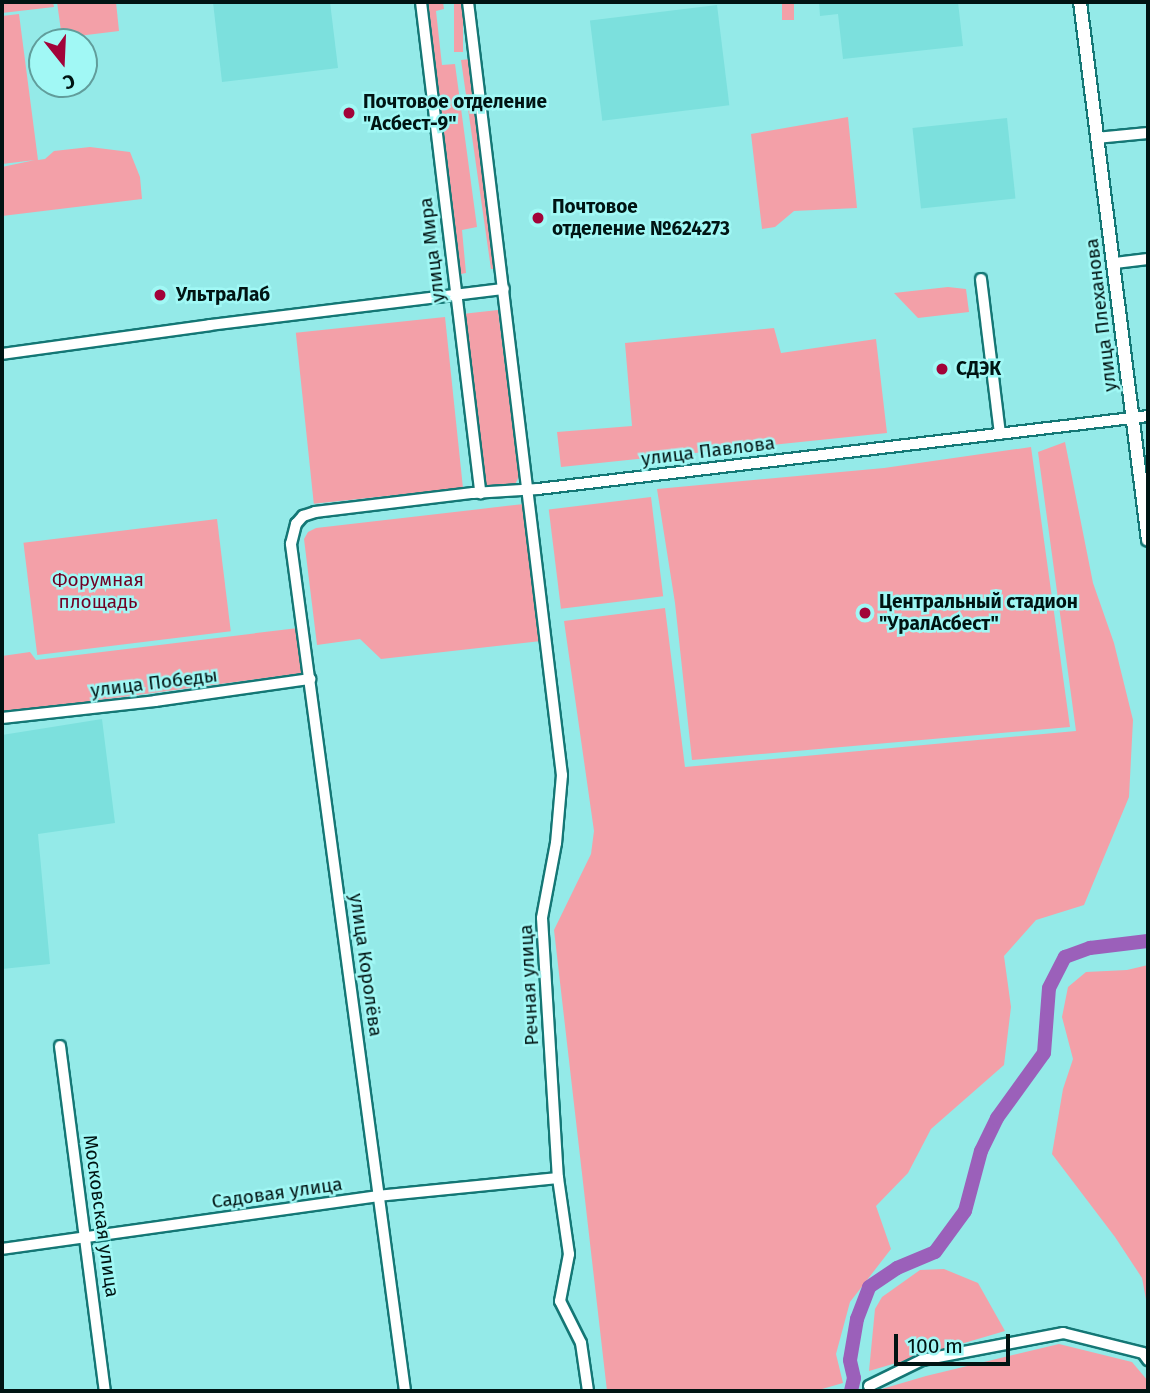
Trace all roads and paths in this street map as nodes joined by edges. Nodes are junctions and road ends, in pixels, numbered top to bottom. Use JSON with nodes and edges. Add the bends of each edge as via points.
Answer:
{"nodes":[{"id":1,"x":421,"y":2,"type":"edge"},
{"id":2,"x":468,"y":2,"type":"edge"},
{"id":3,"x":1080,"y":2,"type":"edge"},
{"id":4,"x":1148,"y":133,"type":"edge"},
{"id":5,"x":1096,"y":138,"type":"junction"},
{"id":6,"x":1148,"y":259,"type":"edge"},
{"id":7,"x":1115,"y":263,"type":"junction"},
{"id":8,"x":981,"y":279,"type":"dead end"},
{"id":9,"x":504,"y":289,"type":"junction"},
{"id":10,"x":455,"y":296,"type":"junction"},
{"id":11,"x":2,"y":354,"type":"edge"},
{"id":12,"x":1148,"y":416,"type":"edge"},
{"id":13,"x":1132,"y":418,"type":"junction"},
{"id":14,"x":1000,"y":434,"type":"junction"},
{"id":15,"x":528,"y":490,"type":"junction"},
{"id":16,"x":480,"y":494,"type":"junction"},
{"id":17,"x":1148,"y":540,"type":"edge"},
{"id":18,"x":291,"y":544,"type":"joint"},
{"id":19,"x":310,"y":680,"type":"junction"},
{"id":20,"x":2,"y":718,"type":"edge"},
{"id":21,"x":60,"y":1046,"type":"dead end"},
{"id":22,"x":558,"y":1178,"type":"junction"},
{"id":23,"x":377,"y":1196,"type":"junction"},
{"id":24,"x":87,"y":1237,"type":"junction"},
{"id":25,"x":2,"y":1249,"type":"edge"},
{"id":26,"x":1148,"y":1360,"type":"edge"},
{"id":27,"x":870,"y":1386,"type":"dead end"},
{"id":28,"x":105,"y":1391,"type":"edge"},
{"id":29,"x":405,"y":1391,"type":"edge"},
{"id":30,"x":588,"y":1391,"type":"edge"}],
"edges":[{"from":1,"to":10,"type":"street","name":"улица Мира"},
{"from":2,"to":9,"type":"street"},
{"from":3,"to":5,"type":"main road","name":"улица Плеханова"},
{"from":4,"to":5,"type":"street"},
{"from":5,"to":7,"type":"main road","name":"улица Плеханова"},
{"from":6,"to":7,"type":"street"},
{"from":7,"to":13,"type":"main road","name":"улица Плеханова"},
{"from":8,"to":14,"type":"street"},
{"from":9,"to":10,"type":"street"},
{"from":9,"to":15,"type":"street"},
{"from":10,"to":11,"type":"street"},
{"from":10,"to":16,"type":"street","name":"улица Мира"},
{"from":12,"to":13,"type":"street","name":"улица Павлова"},
{"from":13,"to":14,"type":"street","name":"улица Павлова"},
{"from":13,"to":17,"type":"main road","name":"улица Плеханова"},
{"from":14,"to":15,"type":"street","name":"улица Павлова"},
{"from":15,"to":16,"type":"street","name":"улица Павлова"},
{"from":15,"to":22,"type":"street","name":"Речная улица","via":[[562,775],[542,918]]},
{"from":16,"to":18,"type":"street","name":"улица Павлова","via":[[315,512],[296,524]]},
{"from":18,"to":19,"type":"street","name":"улица Королёва"},
{"from":19,"to":20,"type":"street","name":"улица Победы"},
{"from":19,"to":23,"type":"street","name":"улица Королёва"},
{"from":21,"to":24,"type":"street","name":"Московская улица"},
{"from":22,"to":23,"type":"street","name":"Садовая улица"},
{"from":22,"to":30,"type":"street","name":"Речная улица","via":[[569,1254],[559,1301],[581,1343]]},
{"from":23,"to":24,"type":"street","name":"Садовая улица"},
{"from":23,"to":29,"type":"street","name":"улица Королёва"},
{"from":24,"to":25,"type":"street","name":"Садовая улица"},
{"from":24,"to":28,"type":"street","name":"Московская улица"},
{"from":26,"to":27,"type":"street","via":[[1143,1353],[1063,1333],[922,1360]]}]}
